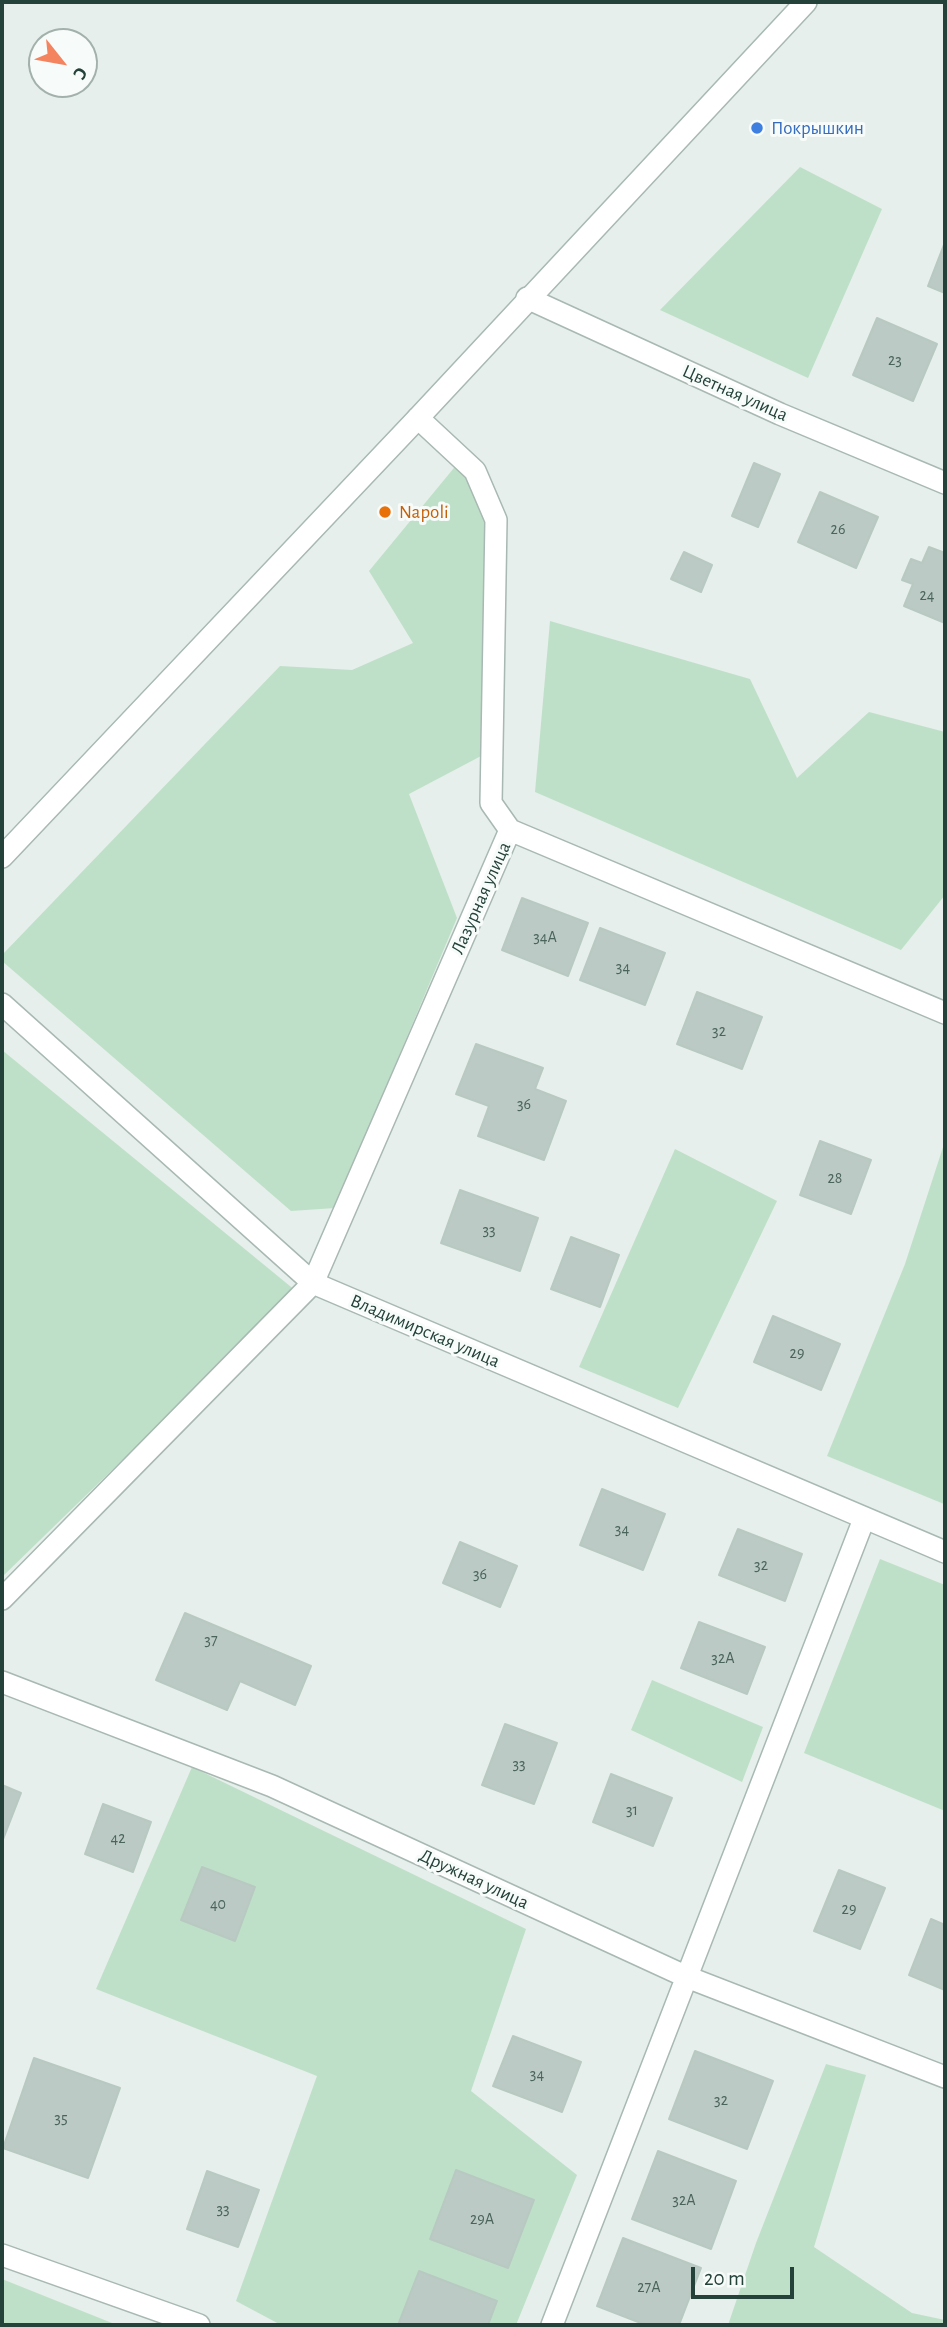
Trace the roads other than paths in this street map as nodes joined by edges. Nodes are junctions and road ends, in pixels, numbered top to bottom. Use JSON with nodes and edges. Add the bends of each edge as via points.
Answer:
{"nodes":[{"id":1,"x":806,"y":2,"type":"edge"},
{"id":2,"x":527,"y":298,"type":"junction"},
{"id":3,"x":418,"y":418,"type":"junction"},
{"id":4,"x":945,"y":483,"type":"edge"},
{"id":5,"x":510,"y":830,"type":"junction"},
{"id":6,"x":2,"y":857,"type":"edge"},
{"id":7,"x":2,"y":1004,"type":"edge"},
{"id":8,"x":945,"y":1013,"type":"edge"},
{"id":9,"x":313,"y":1283,"type":"junction"},
{"id":10,"x":864,"y":1519,"type":"junction"},
{"id":11,"x":945,"y":1552,"type":"edge"},
{"id":12,"x":2,"y":1599,"type":"edge"},
{"id":13,"x":2,"y":1682,"type":"edge"},
{"id":14,"x":687,"y":1977,"type":"junction"},
{"id":15,"x":945,"y":2077,"type":"edge"},
{"id":16,"x":2,"y":2255,"type":"edge"},
{"id":17,"x":199,"y":2325,"type":"edge"},
{"id":18,"x":552,"y":2325,"type":"edge"}],
"edges":[{"from":1,"to":2,"type":"street"},
{"from":2,"to":3,"type":"street"},
{"from":2,"to":4,"type":"street","name":"Цветная улица","via":[[780,414]]},
{"from":3,"to":5,"type":"street","via":[[475,471],[496,520],[491,803]]},
{"from":3,"to":6,"type":"street"},
{"from":5,"to":8,"type":"street","name":"Лазурная улица"},
{"from":5,"to":9,"type":"street","name":"Лазурная улица"},
{"from":7,"to":9,"type":"street","name":"Владимирская улица"},
{"from":9,"to":10,"type":"street","name":"Владимирская улица"},
{"from":9,"to":12,"type":"street"},
{"from":10,"to":11,"type":"street","name":"Владимирская улица"},
{"from":10,"to":14,"type":"street"},
{"from":13,"to":14,"type":"street","name":"Дружная улица","via":[[272,1786]]},
{"from":14,"to":15,"type":"street","name":"Дружная улица"},
{"from":14,"to":18,"type":"street"},
{"from":16,"to":17,"type":"street"}]}
